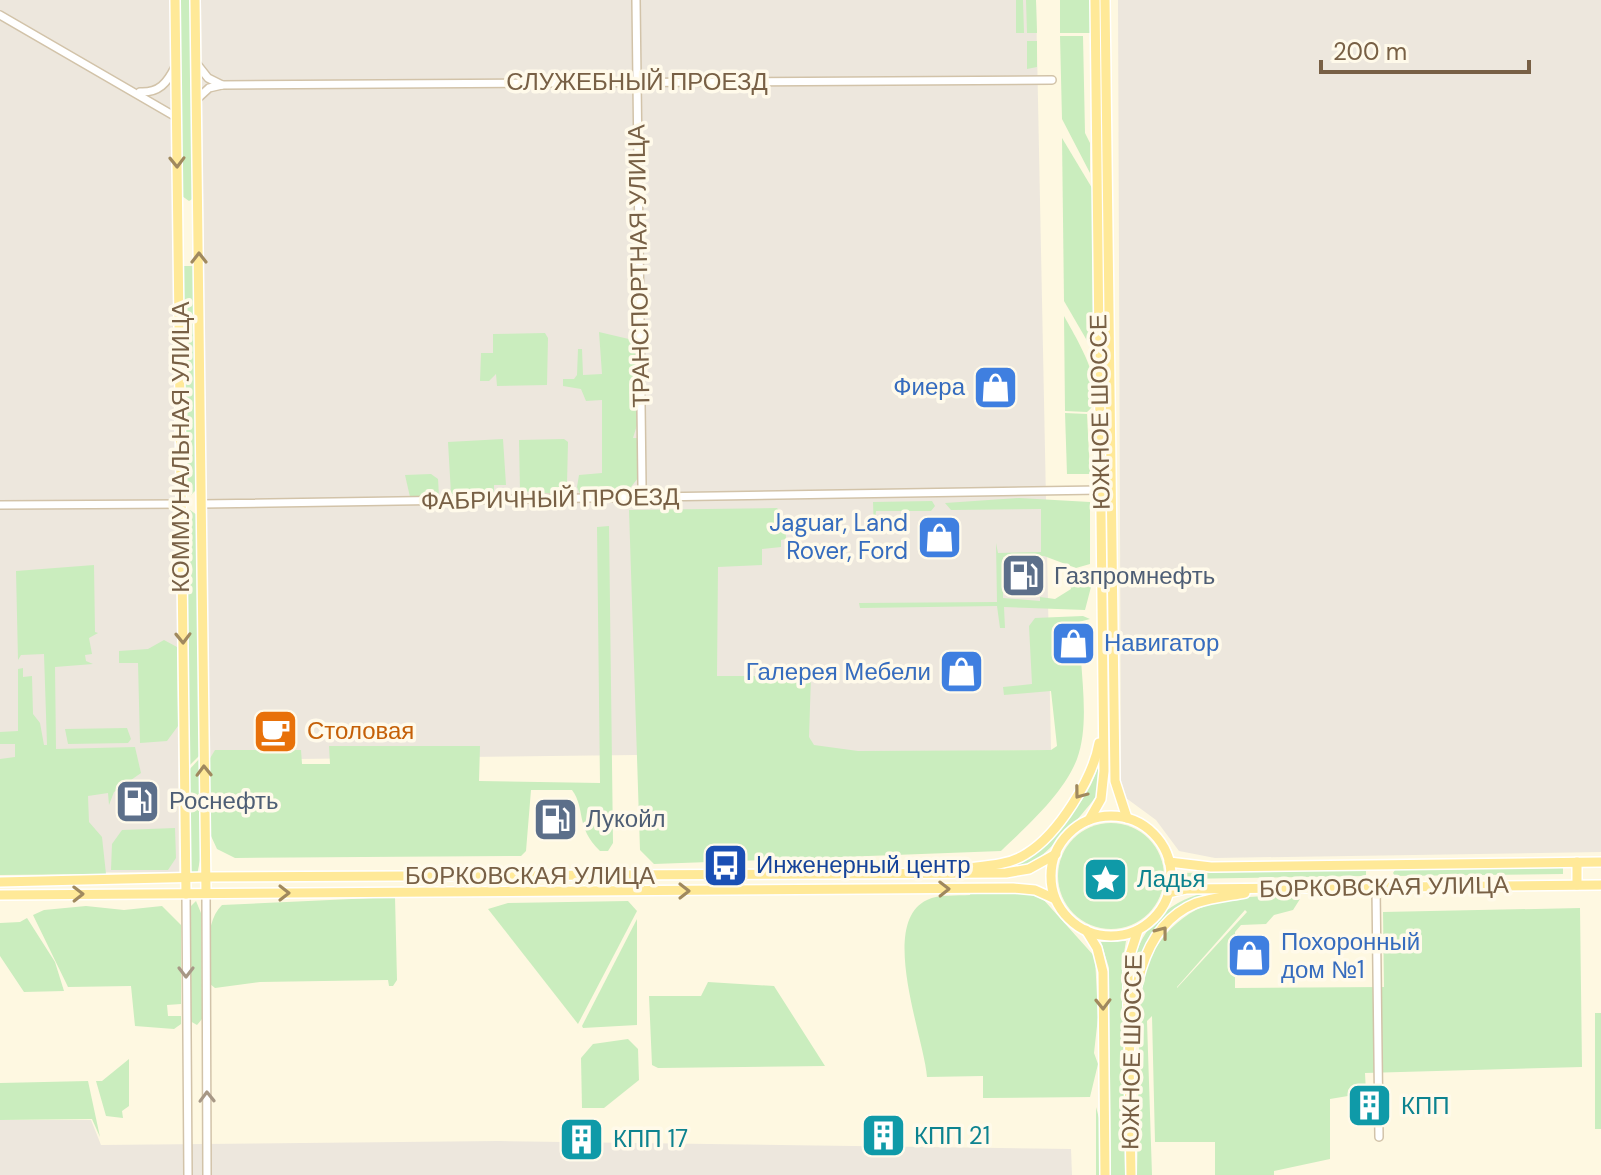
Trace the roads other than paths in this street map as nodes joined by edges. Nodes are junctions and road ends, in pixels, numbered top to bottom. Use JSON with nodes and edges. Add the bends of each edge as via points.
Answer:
{"nodes":[{"id":1,"x":175,"y":0,"type":"edge"},
{"id":2,"x":195,"y":0,"type":"edge"},
{"id":3,"x":636,"y":0,"type":"edge"},
{"id":4,"x":1095,"y":0,"type":"edge"},
{"id":5,"x":1105,"y":0,"type":"edge"},
{"id":6,"x":0,"y":15,"type":"edge"},
{"id":7,"x":195,"y":61,"type":"junction"},
{"id":8,"x":176,"y":65,"type":"junction"},
{"id":9,"x":1052,"y":80,"type":"dead end"},
{"id":10,"x":637,"y":82,"type":"junction"},
{"id":11,"x":222,"y":85,"type":"junction"},
{"id":12,"x":135,"y":92,"type":"junction"},
{"id":13,"x":196,"y":100,"type":"junction"},
{"id":14,"x":176,"y":117,"type":"junction"},
{"id":15,"x":178,"y":199,"type":"junction"},
{"id":16,"x":198,"y":199,"type":"junction"},
{"id":17,"x":179,"y":222,"type":"junction"},
{"id":18,"x":198,"y":223,"type":"junction"},
{"id":19,"x":642,"y":485,"type":"dead end"},
{"id":20,"x":1101,"y":490,"type":"junction"},
{"id":21,"x":182,"y":504,"type":"junction"},
{"id":22,"x":201,"y":504,"type":"junction"},
{"id":23,"x":0,"y":505,"type":"edge"},
{"id":24,"x":1103,"y":720,"type":"junction"},
{"id":25,"x":1127,"y":818,"type":"junction"},
{"id":26,"x":1089,"y":820,"type":"junction"},
{"id":27,"x":1056,"y":854,"type":"junction"},
{"id":28,"x":1169,"y":862,"type":"junction"},
{"id":29,"x":1577,"y":862,"type":"junction"},
{"id":30,"x":1601,"y":862,"type":"edge"},
{"id":31,"x":928,"y":874,"type":"junction"},
{"id":32,"x":641,"y":876,"type":"junction"},
{"id":33,"x":186,"y":877,"type":"junction"},
{"id":34,"x":206,"y":877,"type":"junction"},
{"id":35,"x":0,"y":882,"type":"edge"},
{"id":36,"x":1577,"y":885,"type":"junction"},
{"id":37,"x":1601,"y":885,"type":"edge"},
{"id":38,"x":1376,"y":888,"type":"junction"},
{"id":39,"x":1270,"y":889,"type":"junction"},
{"id":40,"x":640,"y":891,"type":"junction"},
{"id":41,"x":206,"y":893,"type":"junction"},
{"id":42,"x":1168,"y":893,"type":"junction"},
{"id":43,"x":186,"y":894,"type":"junction"},
{"id":44,"x":0,"y":895,"type":"edge"},
{"id":45,"x":1055,"y":899,"type":"junction"},
{"id":46,"x":1086,"y":930,"type":"junction"},
{"id":47,"x":1138,"y":930,"type":"junction"},
{"id":48,"x":1129,"y":1059,"type":"junction"},
{"id":49,"x":1379,"y":1137,"type":"dead end"},
{"id":50,"x":188,"y":1175,"type":"edge"},
{"id":51,"x":207,"y":1175,"type":"edge"},
{"id":52,"x":1105,"y":1175,"type":"edge"},
{"id":53,"x":1131,"y":1175,"type":"edge"}],
"edges":[{"from":1,"to":8,"type":"main road","name":"КОММУНАЛЬНАЯ УЛИЦА"},
{"from":2,"to":7,"type":"main road","name":"КОММУНАЛЬНАЯ УЛИЦА"},
{"from":3,"to":10,"type":"street","name":"ТРАНСПОРТНАЯ УЛИЦА"},
{"from":4,"to":20,"type":"main road","name":"ЮЖНОЕ ШОССЕ"},
{"from":5,"to":25,"type":"main road","name":"ЮЖНОЕ ШОССЕ","via":[[1115,781]]},
{"from":6,"to":12,"type":"street"},
{"from":7,"to":11,"type":"street"},
{"from":7,"to":13,"type":"main road","name":"КОММУНАЛЬНАЯ УЛИЦА"},
{"from":8,"to":12,"type":"street","via":[[158,89]]},
{"from":8,"to":14,"type":"main road","name":"КОММУНАЛЬНАЯ УЛИЦА"},
{"from":9,"to":10,"type":"street","name":"СЛУЖЕБНЫЙ ПРОЕЗД"},
{"from":10,"to":11,"type":"street","name":"СЛУЖЕБНЫЙ ПРОЕЗД"},
{"from":10,"to":19,"type":"street","name":"ТРАНСПОРТНАЯ УЛИЦА"},
{"from":11,"to":13,"type":"street","name":"СЛУЖЕБНЫЙ ПРОЕЗД"},
{"from":12,"to":14,"type":"street"},
{"from":13,"to":16,"type":"main road","name":"КОММУНАЛЬНАЯ УЛИЦА"},
{"from":14,"to":15,"type":"main road","name":"КОММУНАЛЬНАЯ УЛИЦА","one_way":true},
{"from":15,"to":16,"type":"main road","via":[[191,205]]},
{"from":15,"to":17,"type":"main road","name":"КОММУНАЛЬНАЯ УЛИЦА"},
{"from":16,"to":18,"type":"main road","name":"КОММУНАЛЬНАЯ УЛИЦА"},
{"from":17,"to":18,"type":"main road","via":[[188,215]]},
{"from":17,"to":21,"type":"main road","name":"КОММУНАЛЬНАЯ УЛИЦА"},
{"from":22,"to":18,"type":"main road","name":"КОММУНАЛЬНАЯ УЛИЦА","one_way":true},
{"from":20,"to":22,"type":"street","name":"ФАБРИЧНЫЙ ПРОЕЗД"},
{"from":20,"to":24,"type":"main road","name":"ЮЖНОЕ ШОССЕ"},
{"from":21,"to":22,"type":"main road","name":"ФАБРИЧНЫЙ ПРОЕЗД"},
{"from":21,"to":23,"type":"street","name":"ФАБРИЧНЫЙ ПРОЕЗД"},
{"from":21,"to":33,"type":"main road","name":"КОММУНАЛЬНАЯ УЛИЦА","one_way":true},
{"from":34,"to":22,"type":"main road","name":"КОММУНАЛЬНАЯ УЛИЦА","one_way":true},
{"from":24,"to":26,"type":"main road","name":"ЮЖНОЕ ШОССЕ","via":[[1104,787]]},
{"from":24,"to":31,"type":"main road","one_way":true,"via":[[1087,786],[1034,848],[1012,860]]},
{"from":25,"to":26,"type":"main road"},
{"from":25,"to":28,"type":"main road","via":[[1152,833]]},
{"from":26,"to":27,"type":"main road","via":[[1071,831]]},
{"from":27,"to":31,"type":"main road","name":"БОРКОВСКАЯ УЛИЦА","via":[[1029,869],[1006,873]]},
{"from":27,"to":45,"type":"main road","via":[[1051,876]]},
{"from":28,"to":29,"type":"main road","name":"БОРКОВСКАЯ УЛИЦА","via":[[1211,867]]},
{"from":28,"to":42,"type":"main road"},
{"from":29,"to":30,"type":"main road","name":"БОРКОВСКАЯ УЛИЦА"},
{"from":29,"to":36,"type":"main road"},
{"from":31,"to":32,"type":"main road","name":"БОРКОВСКАЯ УЛИЦА"},
{"from":32,"to":34,"type":"main road","name":"БОРКОВСКАЯ УЛИЦА"},
{"from":32,"to":40,"type":"main road"},
{"from":33,"to":34,"type":"main road","name":"БОРКОВСКАЯ УЛИЦА"},
{"from":33,"to":35,"type":"main road","name":"БОРКОВСКАЯ УЛИЦА"},
{"from":33,"to":43,"type":"main road","name":"КОММУНАЛЬНАЯ УЛИЦА"},
{"from":34,"to":41,"type":"main road","name":"КОММУНАЛЬНАЯ УЛИЦА"},
{"from":36,"to":37,"type":"main road","name":"БОРКОВСКАЯ УЛИЦА"},
{"from":36,"to":38,"type":"main road","name":"БОРКОВСКАЯ УЛИЦА"},
{"from":38,"to":39,"type":"main road","name":"БОРКОВСКАЯ УЛИЦА"},
{"from":38,"to":49,"type":"street"},
{"from":39,"to":42,"type":"main road","name":"БОРКОВСКАЯ УЛИЦА"},
{"from":48,"to":39,"type":"main road","one_way":true,"via":[[1141,965],[1164,929],[1199,902]]},
{"from":41,"to":40,"type":"main road","name":"БОРКОВСКАЯ УЛИЦА","one_way":true},
{"from":40,"to":45,"type":"main road","name":"БОРКОВСКАЯ УЛИЦА","one_way":true,"via":[[1013,888]]},
{"from":41,"to":43,"type":"main road","name":"БОРКОВСКАЯ УЛИЦА"},
{"from":51,"to":41,"type":"street","one_way":true},
{"from":42,"to":47,"type":"main road","via":[[1159,912]]},
{"from":44,"to":43,"type":"main road","name":"БОРКОВСКАЯ УЛИЦА","one_way":true},
{"from":43,"to":50,"type":"street","one_way":true},
{"from":45,"to":46,"type":"main road","via":[[1071,921]]},
{"from":46,"to":47,"type":"main road","via":[[1111,936]]},
{"from":46,"to":52,"type":"main road","name":"ЮЖНОЕ ШОССЕ","one_way":true,"via":[[1103,972]]},
{"from":47,"to":48,"type":"main road","name":"ЮЖНОЕ ШОССЕ","via":[[1128,961]]},
{"from":48,"to":53,"type":"main road","name":"ЮЖНОЕ ШОССЕ"}]}
